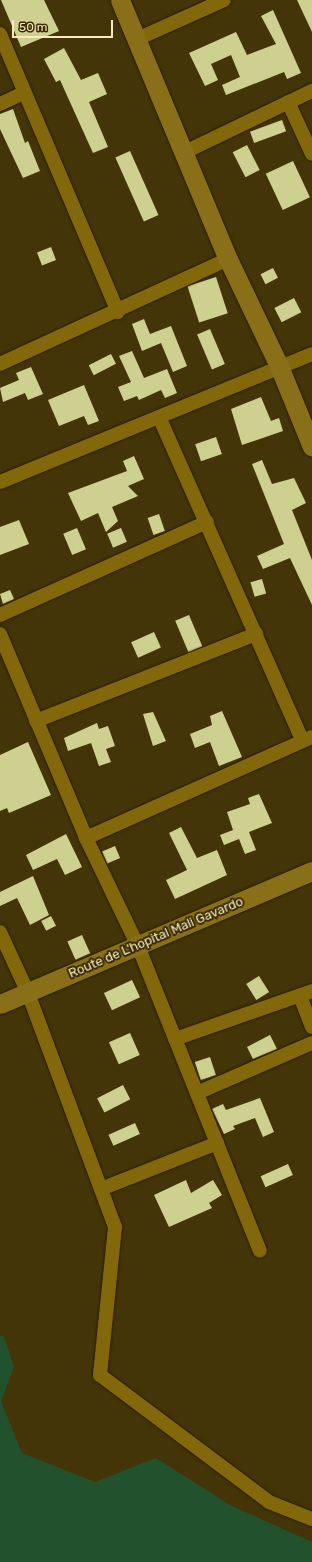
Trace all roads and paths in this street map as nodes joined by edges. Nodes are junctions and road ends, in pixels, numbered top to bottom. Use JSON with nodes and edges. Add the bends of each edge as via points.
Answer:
{"nodes":[{"id":1,"x":120,"y":0,"type":"edge"},
{"id":2,"x":224,"y":0,"type":"edge"},
{"id":3,"x":0,"y":34,"type":"edge"},
{"id":4,"x":136,"y":39,"type":"junction"},
{"id":5,"x":312,"y":91,"type":"edge"},
{"id":6,"x":24,"y":93,"type":"junction"},
{"id":7,"x":288,"y":102,"type":"junction"},
{"id":8,"x":0,"y":104,"type":"edge"},
{"id":9,"x":185,"y":152,"type":"junction"},
{"id":10,"x":312,"y":154,"type":"edge"},
{"id":11,"x":228,"y":259,"type":"junction"},
{"id":12,"x":118,"y":312,"type":"junction"},
{"id":13,"x":312,"y":354,"type":"edge"},
{"id":14,"x":0,"y":364,"type":"edge"},
{"id":15,"x":279,"y":366,"type":"junction"},
{"id":16,"x":160,"y":419,"type":"junction"},
{"id":17,"x":312,"y":447,"type":"edge"},
{"id":18,"x":0,"y":482,"type":"edge"},
{"id":19,"x":207,"y":522,"type":"junction"},
{"id":20,"x":0,"y":615,"type":"edge"},
{"id":21,"x":0,"y":634,"type":"edge"},
{"id":22,"x":256,"y":634,"type":"junction"},
{"id":23,"x":36,"y":721,"type":"junction"},
{"id":24,"x":307,"y":739,"type":"edge"},
{"id":25,"x":86,"y":838,"type":"junction"},
{"id":26,"x":312,"y":872,"type":"edge"},
{"id":27,"x":0,"y":932,"type":"edge"},
{"id":28,"x":138,"y":946,"type":"junction"},
{"id":29,"x":28,"y":993,"type":"junction"},
{"id":30,"x":306,"y":994,"type":"edge"},
{"id":31,"x":0,"y":1004,"type":"edge"},
{"id":32,"x":312,"y":1027,"type":"edge"},
{"id":33,"x":175,"y":1039,"type":"junction"},
{"id":34,"x":312,"y":1043,"type":"edge"},
{"id":35,"x":197,"y":1093,"type":"junction"},
{"id":36,"x":216,"y":1143,"type":"junction"},
{"id":37,"x":101,"y":1189,"type":"junction"},
{"id":38,"x":260,"y":1251,"type":"dead end"},
{"id":39,"x":312,"y":1519,"type":"edge"}],
"edges":[{"from":1,"to":4,"type":"street"},
{"from":2,"to":4,"type":"street"},
{"from":3,"to":6,"type":"street"},
{"from":4,"to":9,"type":"street"},
{"from":5,"to":7,"type":"street"},
{"from":6,"to":8,"type":"street"},
{"from":6,"to":12,"type":"street"},
{"from":7,"to":9,"type":"street"},
{"from":7,"to":10,"type":"street"},
{"from":9,"to":11,"type":"street"},
{"from":11,"to":12,"type":"street"},
{"from":11,"to":15,"type":"street"},
{"from":12,"to":14,"type":"street"},
{"from":13,"to":15,"type":"street"},
{"from":15,"to":16,"type":"street"},
{"from":15,"to":17,"type":"street"},
{"from":16,"to":18,"type":"street"},
{"from":16,"to":19,"type":"street"},
{"from":19,"to":20,"type":"street"},
{"from":19,"to":22,"type":"street"},
{"from":21,"to":23,"type":"street"},
{"from":22,"to":23,"type":"street"},
{"from":22,"to":24,"type":"street"},
{"from":23,"to":25,"type":"street"},
{"from":24,"to":25,"type":"street"},
{"from":25,"to":28,"type":"street"},
{"from":26,"to":28,"type":"street","name":"Route de L'hopital Mali Gavardo"},
{"from":27,"to":29,"type":"street"},
{"from":28,"to":29,"type":"street","name":"Route de L'hopital Mali Gavardo"},
{"from":28,"to":33,"type":"street"},
{"from":29,"to":31,"type":"street","name":"Route de L'hopital Mali Gavardo"},
{"from":29,"to":37,"type":"street"},
{"from":30,"to":32,"type":"street"},
{"from":30,"to":33,"type":"street"},
{"from":33,"to":35,"type":"street"},
{"from":34,"to":35,"type":"street"},
{"from":35,"to":36,"type":"street"},
{"from":36,"to":37,"type":"street"},
{"from":36,"to":38,"type":"street"},
{"from":37,"to":39,"type":"street","via":[[114,1227],[115,1241],[100,1375],[269,1502]]}]}
